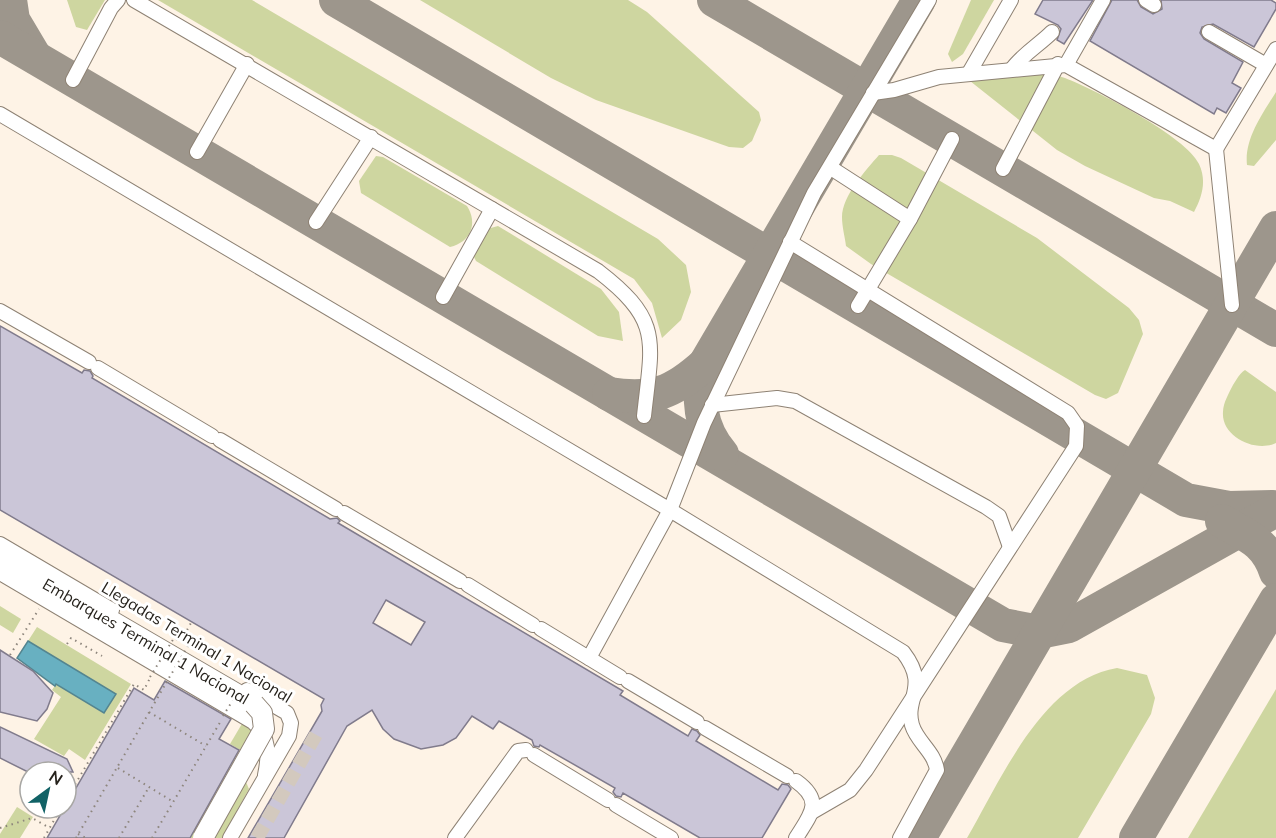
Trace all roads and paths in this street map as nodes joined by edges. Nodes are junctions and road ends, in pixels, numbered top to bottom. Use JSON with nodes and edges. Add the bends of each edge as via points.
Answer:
{"nodes":[{"id":1,"x":118,"y":0,"type":"edge"},
{"id":2,"x":134,"y":0,"type":"edge"},
{"id":3,"x":929,"y":0,"type":"edge"},
{"id":4,"x":1011,"y":0,"type":"edge"},
{"id":5,"x":1103,"y":0,"type":"edge"},
{"id":6,"x":1052,"y":32,"type":"dead end"},
{"id":7,"x":1209,"y":33,"type":"dead end"},
{"id":8,"x":1276,"y":49,"type":"edge"},
{"id":9,"x":247,"y":64,"type":"junction"},
{"id":10,"x":1062,"y":64,"type":"junction"},
{"id":11,"x":1266,"y":65,"type":"junction"},
{"id":12,"x":1012,"y":69,"type":"junction"},
{"id":13,"x":969,"y":73,"type":"junction"},
{"id":14,"x":73,"y":80,"type":"dead end"},
{"id":15,"x":873,"y":93,"type":"junction"},
{"id":16,"x":0,"y":114,"type":"edge"},
{"id":17,"x":371,"y":137,"type":"junction"},
{"id":18,"x":952,"y":139,"type":"dead end"},
{"id":19,"x":1216,"y":148,"type":"junction"},
{"id":20,"x":197,"y":152,"type":"dead end"},
{"id":21,"x":831,"y":168,"type":"junction"},
{"id":22,"x":1003,"y":169,"type":"dead end"},
{"id":23,"x":492,"y":209,"type":"junction"},
{"id":24,"x":910,"y":219,"type":"junction"},
{"id":25,"x":316,"y":222,"type":"dead end"},
{"id":26,"x":790,"y":243,"type":"junction"},
{"id":27,"x":868,"y":292,"type":"junction"},
{"id":28,"x":443,"y":297,"type":"dead end"},
{"id":29,"x":1232,"y":305,"type":"dead end"},
{"id":30,"x":858,"y":306,"type":"dead end"},
{"id":31,"x":0,"y":311,"type":"edge"},
{"id":32,"x":712,"y":405,"type":"junction"},
{"id":33,"x":644,"y":416,"type":"dead end"},
{"id":34,"x":670,"y":510,"type":"junction"},
{"id":35,"x":0,"y":544,"type":"edge"},
{"id":36,"x":1010,"y":547,"type":"junction"},
{"id":37,"x":0,"y":556,"type":"edge"},
{"id":38,"x":0,"y":573,"type":"edge"},
{"id":39,"x":192,"y":621,"type":"dead end"},
{"id":40,"x":30,"y":622,"type":"dead end"},
{"id":41,"x":67,"y":644,"type":"dead end"},
{"id":42,"x":176,"y":651,"type":"junction"},
{"id":43,"x":10,"y":655,"type":"dead end"},
{"id":44,"x":102,"y":656,"type":"dead end"},
{"id":45,"x":589,"y":658,"type":"junction"},
{"id":46,"x":916,"y":691,"type":"junction"},
{"id":47,"x":233,"y":700,"type":"dead end"},
{"id":48,"x":149,"y":712,"type":"junction"},
{"id":49,"x":206,"y":746,"type":"junction"},
{"id":50,"x":118,"y":768,"type":"junction"},
{"id":51,"x":78,"y":780,"type":"edge"},
{"id":52,"x":263,"y":783,"type":"junction"},
{"id":53,"x":150,"y":787,"type":"junction"},
{"id":54,"x":173,"y":801,"type":"junction"},
{"id":55,"x":812,"y":812,"type":"junction"},
{"id":56,"x":54,"y":820,"type":"edge"},
{"id":57,"x":0,"y":828,"type":"edge"},
{"id":58,"x":50,"y":828,"type":"junction"},
{"id":59,"x":78,"y":834,"type":"junction"},
{"id":60,"x":44,"y":838,"type":"edge"},
{"id":61,"x":76,"y":838,"type":"edge"},
{"id":62,"x":86,"y":838,"type":"edge"},
{"id":63,"x":119,"y":838,"type":"edge"},
{"id":64,"x":152,"y":838,"type":"edge"},
{"id":65,"x":203,"y":838,"type":"edge"},
{"id":66,"x":230,"y":838,"type":"edge"},
{"id":67,"x":455,"y":838,"type":"edge"},
{"id":68,"x":671,"y":838,"type":"edge"},
{"id":69,"x":796,"y":838,"type":"edge"},
{"id":70,"x":900,"y":838,"type":"edge"}],
"edges":[{"from":1,"to":14,"type":"lane"},
{"from":2,"to":9,"type":"lane"},
{"from":3,"to":15,"type":"lane"},
{"from":4,"to":13,"type":"lane"},
{"from":5,"to":10,"type":"lane"},
{"from":6,"to":12,"type":"lane"},
{"from":7,"to":11,"type":"lane"},
{"from":8,"to":11,"type":"lane"},
{"from":9,"to":17,"type":"lane"},
{"from":9,"to":20,"type":"lane"},
{"from":10,"to":12,"type":"lane"},
{"from":10,"to":19,"type":"lane"},
{"from":10,"to":22,"type":"lane"},
{"from":11,"to":19,"type":"lane"},
{"from":12,"to":13,"type":"lane"},
{"from":13,"to":15,"type":"lane"},
{"from":15,"to":21,"type":"lane"},
{"from":16,"to":34,"type":"lane"},
{"from":17,"to":23,"type":"lane"},
{"from":17,"to":25,"type":"lane"},
{"from":18,"to":24,"type":"lane"},
{"from":19,"to":29,"type":"lane"},
{"from":21,"to":24,"type":"lane"},
{"from":21,"to":26,"type":"lane"},
{"from":23,"to":28,"type":"lane"},
{"from":23,"to":33,"type":"lane","via":[[598,271],[635,303],[652,346]]},
{"from":24,"to":27,"type":"lane"},
{"from":26,"to":27,"type":"lane"},
{"from":26,"to":32,"type":"lane"},
{"from":27,"to":30,"type":"lane"},
{"from":27,"to":36,"type":"lane","via":[[1068,413],[1077,426],[1076,446]]},
{"from":31,"to":45,"type":"lane"},
{"from":32,"to":34,"type":"lane"},
{"from":32,"to":36,"type":"lane","via":[[777,398],[795,401],[987,507],[999,516]]},
{"from":34,"to":45,"type":"lane"},
{"from":34,"to":46,"type":"lane","via":[[903,652],[915,672]]},
{"from":35,"to":52,"type":"lane","name":"Llegadas Terminal 1 Nacional","via":[[287,713],[291,723],[289,736]]},
{"from":36,"to":46,"type":"lane"},
{"from":37,"to":42,"type":"highway","name":"Embarques Terminal 1 Nacional"},
{"from":38,"to":52,"type":"lane","via":[[253,722],[264,734],[267,750]]},
{"from":39,"to":42,"type":"path","bridge":true},
{"from":40,"to":43,"type":"path"},
{"from":41,"to":44,"type":"path","via":[[70,638]]},
{"from":42,"to":48,"type":"path","bridge":true,"via":[[166,683]]},
{"from":42,"to":51,"type":"path","bridge":true,"via":[[150,677],[144,690],[134,684]]},
{"from":42,"to":65,"type":"highway","name":"Embarques Terminal 1 Nacional","bridge":true,"via":[[254,704],[264,721],[258,742]]},
{"from":45,"to":55,"type":"lane","via":[[792,778],[811,795]]},
{"from":46,"to":55,"type":"lane","via":[[850,790]]},
{"from":46,"to":70,"type":"lane","via":[[912,726],[934,758],[937,770]]},
{"from":47,"to":49,"type":"path","bridge":true},
{"from":48,"to":49,"type":"path"},
{"from":48,"to":50,"type":"path"},
{"from":49,"to":54,"type":"path"},
{"from":50,"to":53,"type":"path"},
{"from":50,"to":59,"type":"path"},
{"from":52,"to":66,"type":"lane","name":"Llegadas Terminal 1 Nacional"},
{"from":53,"to":54,"type":"path"},
{"from":53,"to":63,"type":"path"},
{"from":54,"to":64,"type":"path"},
{"from":55,"to":69,"type":"lane"},
{"from":56,"to":58,"type":"path"},
{"from":57,"to":58,"type":"path","via":[[32,818]]},
{"from":58,"to":60,"type":"path"},
{"from":59,"to":61,"type":"path"},
{"from":59,"to":62,"type":"path"},
{"from":67,"to":68,"type":"lane","via":[[518,751],[530,753]]}]}
